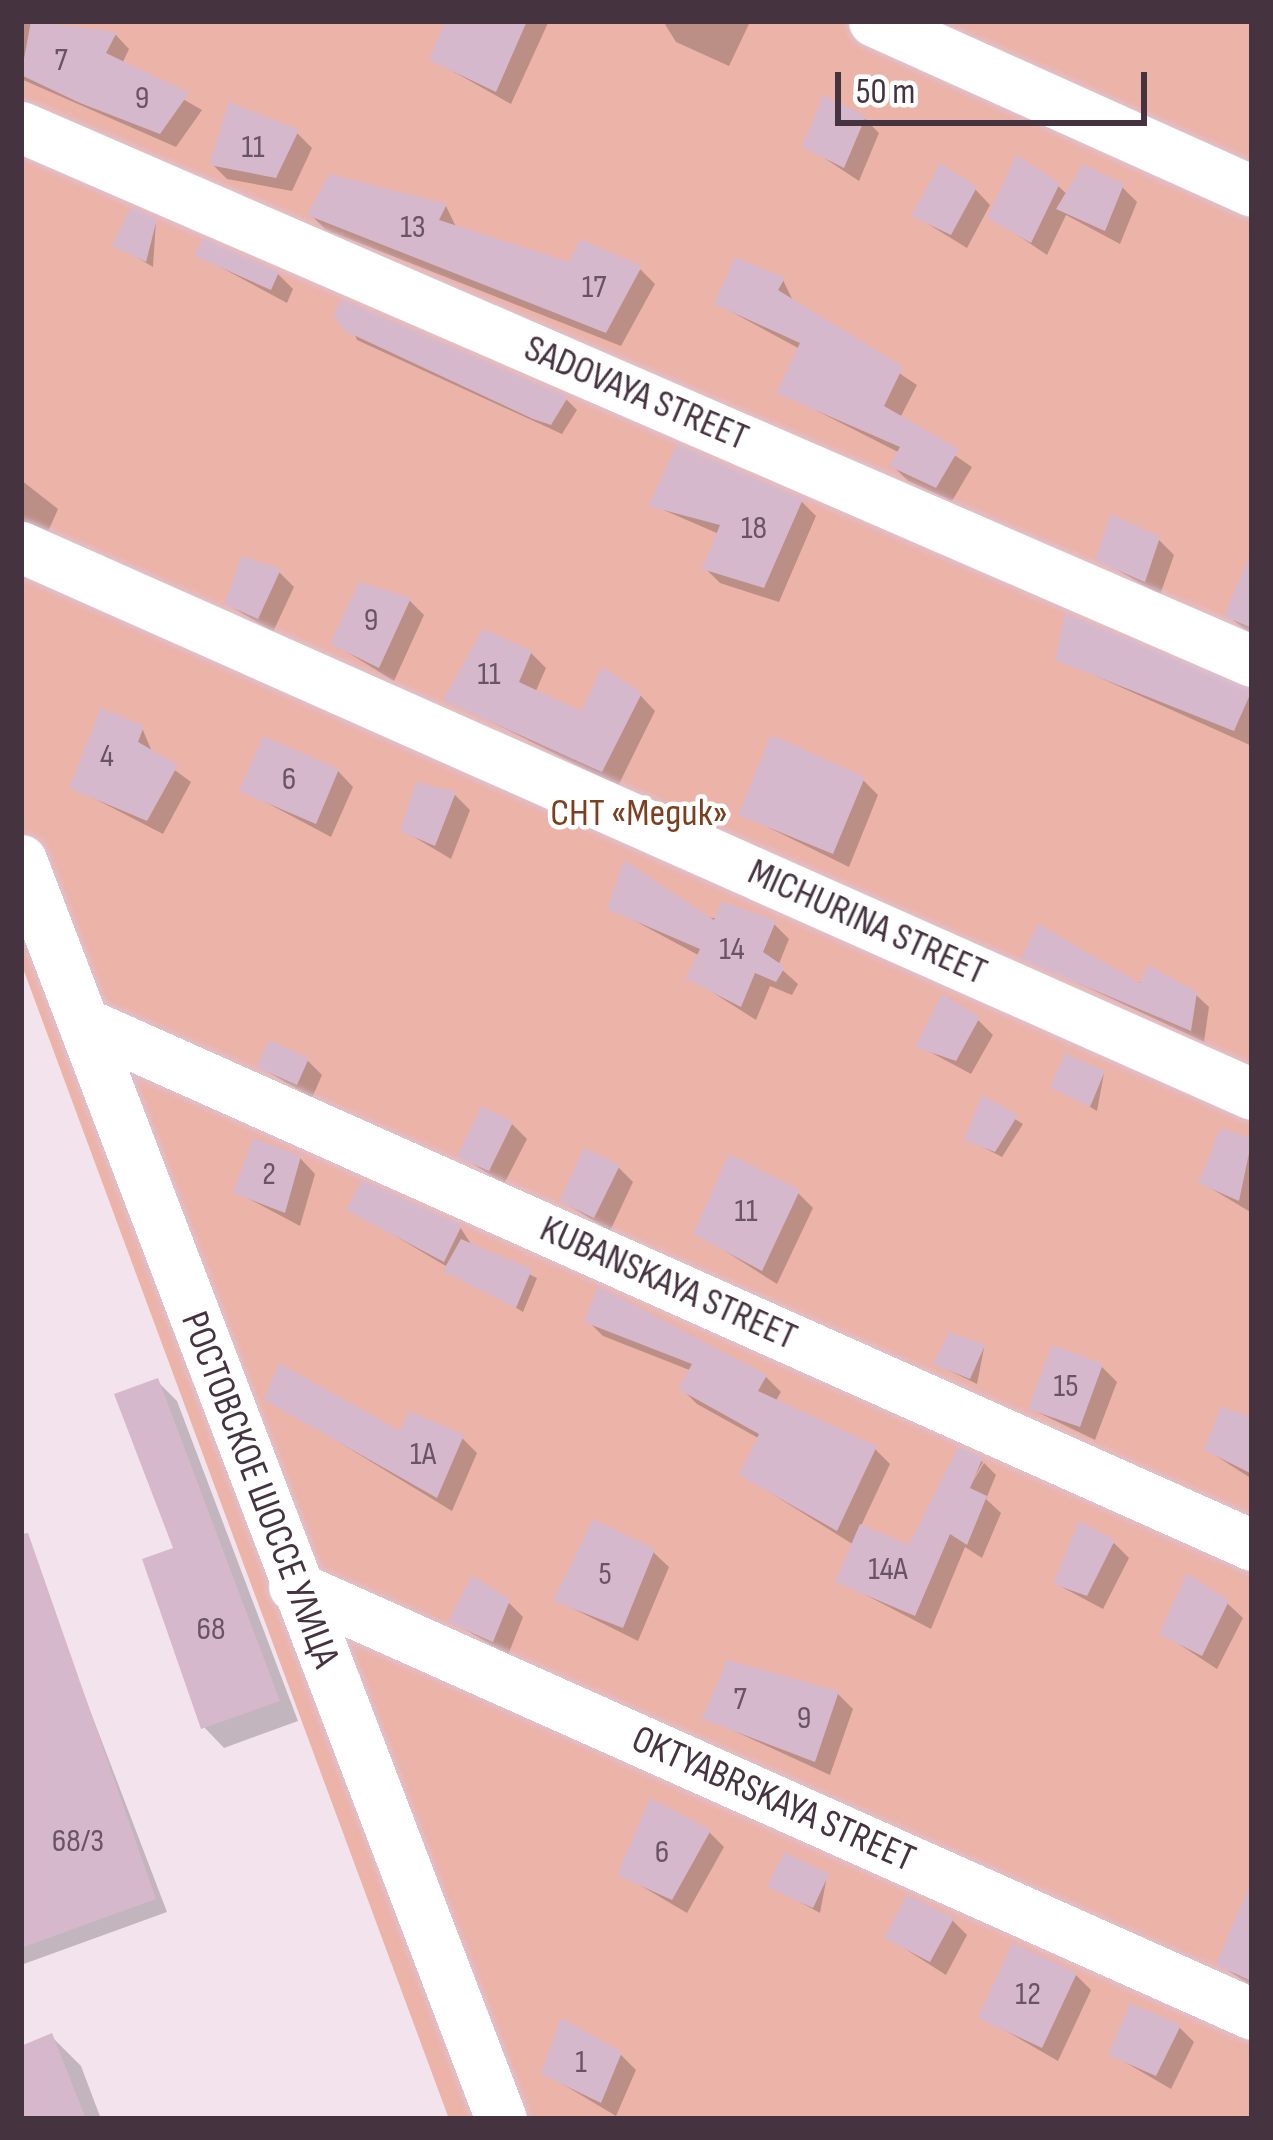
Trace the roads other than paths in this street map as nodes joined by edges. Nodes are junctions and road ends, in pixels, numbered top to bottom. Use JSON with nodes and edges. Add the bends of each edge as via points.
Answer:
{"nodes":[{"id":1,"x":874,"y":21,"type":"edge"},
{"id":2,"x":21,"y":127,"type":"edge"},
{"id":3,"x":1252,"y":191,"type":"edge"},
{"id":4,"x":21,"y":547,"type":"edge"},
{"id":5,"x":1252,"y":661,"type":"edge"},
{"id":6,"x":21,"y":860,"type":"edge"},
{"id":7,"x":83,"y":1023,"type":"junction"},
{"id":8,"x":1252,"y":1094,"type":"edge"},
{"id":9,"x":1252,"y":1545,"type":"edge"},
{"id":10,"x":294,"y":1586,"type":"junction"},
{"id":11,"x":1252,"y":2014,"type":"edge"},
{"id":12,"x":500,"y":2119,"type":"edge"}],
"edges":[{"from":1,"to":3,"type":"street"},
{"from":2,"to":5,"type":"street","name":"SADOVAYA STREET"},
{"from":4,"to":8,"type":"street","name":"MICHURINA STREET"},
{"from":6,"to":7,"type":"street","name":"РОСТОВСКОЕ ШОССЕ УЛИЦА"},
{"from":7,"to":9,"type":"street","name":"KUBANSKAYA STREET"},
{"from":7,"to":10,"type":"street","name":"РОСТОВСКОЕ ШОССЕ УЛИЦА"},
{"from":10,"to":11,"type":"street","name":"OKTYABRSKAYA STREET"},
{"from":10,"to":12,"type":"street","name":"РОСТОВСКОЕ ШОССЕ УЛИЦА"}]}
